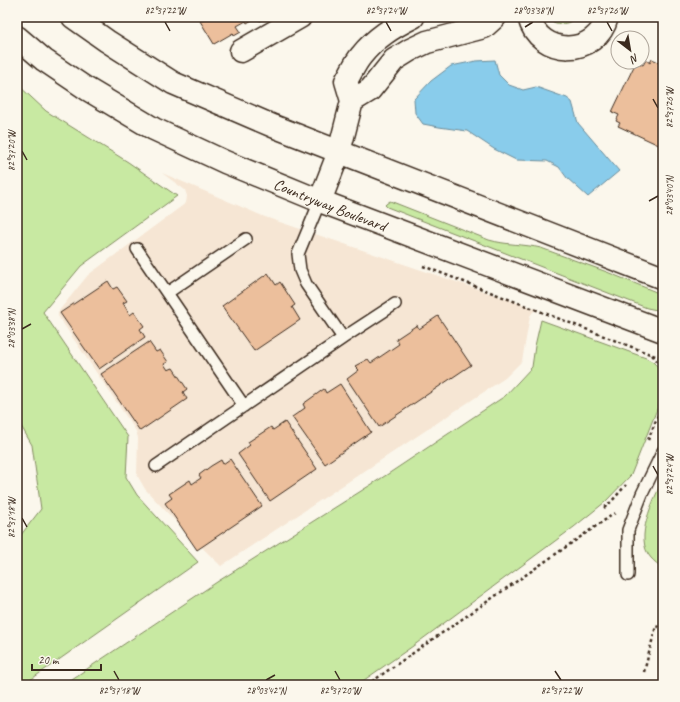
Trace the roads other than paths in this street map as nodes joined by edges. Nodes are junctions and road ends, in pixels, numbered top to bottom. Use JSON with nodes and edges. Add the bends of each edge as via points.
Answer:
{"nodes":[{"id":1,"x":73,"y":17,"type":"edge"},
{"id":2,"x":300,"y":17,"type":"edge"},
{"id":3,"x":413,"y":17,"type":"edge"},
{"id":4,"x":495,"y":17,"type":"edge"},
{"id":5,"x":529,"y":17,"type":"edge"},
{"id":6,"x":607,"y":17,"type":"edge"},
{"id":7,"x":17,"y":37,"type":"edge"},
{"id":8,"x":241,"y":51,"type":"dead end"},
{"id":9,"x":352,"y":101,"type":"junction"},
{"id":10,"x":339,"y":152,"type":"junction"},
{"id":11,"x":320,"y":201,"type":"junction"},
{"id":12,"x":246,"y":239,"type":"dead end"},
{"id":13,"x":137,"y":249,"type":"dead end"},
{"id":14,"x":663,"y":278,"type":"edge"},
{"id":15,"x":167,"y":292,"type":"junction"},
{"id":16,"x":395,"y":304,"type":"dead end"},
{"id":17,"x":663,"y":331,"type":"edge"},
{"id":18,"x":343,"y":338,"type":"junction"},
{"id":19,"x":244,"y":406,"type":"junction"},
{"id":20,"x":663,"y":451,"type":"edge"},
{"id":21,"x":156,"y":466,"type":"dead end"},
{"id":22,"x":628,"y":575,"type":"dead end"}],
"edges":[{"from":1,"to":10,"type":"street","via":[[173,83]]},
{"from":2,"to":8,"type":"street"},
{"from":3,"to":9,"type":"street","via":[[377,39],[360,57],[346,81]]},
{"from":4,"to":9,"type":"street","via":[[484,27],[427,42],[410,50],[394,60],[370,90]]},
{"from":5,"to":6,"type":"street","via":[[538,35],[550,44],[575,48],[598,35],[606,24]]},
{"from":7,"to":11,"type":"street","name":"Countryway Boulevard","via":[[44,60],[87,89],[154,129],[225,162]]},
{"from":9,"to":10,"type":"street"},
{"from":10,"to":11,"type":"street"},
{"from":10,"to":14,"type":"street"},
{"from":11,"to":17,"type":"street","name":"Countryway Boulevard"},
{"from":11,"to":18,"type":"lane","via":[[298,254],[300,270],[306,284]]},
{"from":12,"to":15,"type":"lane"},
{"from":13,"to":15,"type":"lane"},
{"from":15,"to":19,"type":"lane"},
{"from":16,"to":18,"type":"lane"},
{"from":18,"to":19,"type":"lane"},
{"from":19,"to":21,"type":"lane"},
{"from":20,"to":22,"type":"lane","via":[[628,530]]}]}
